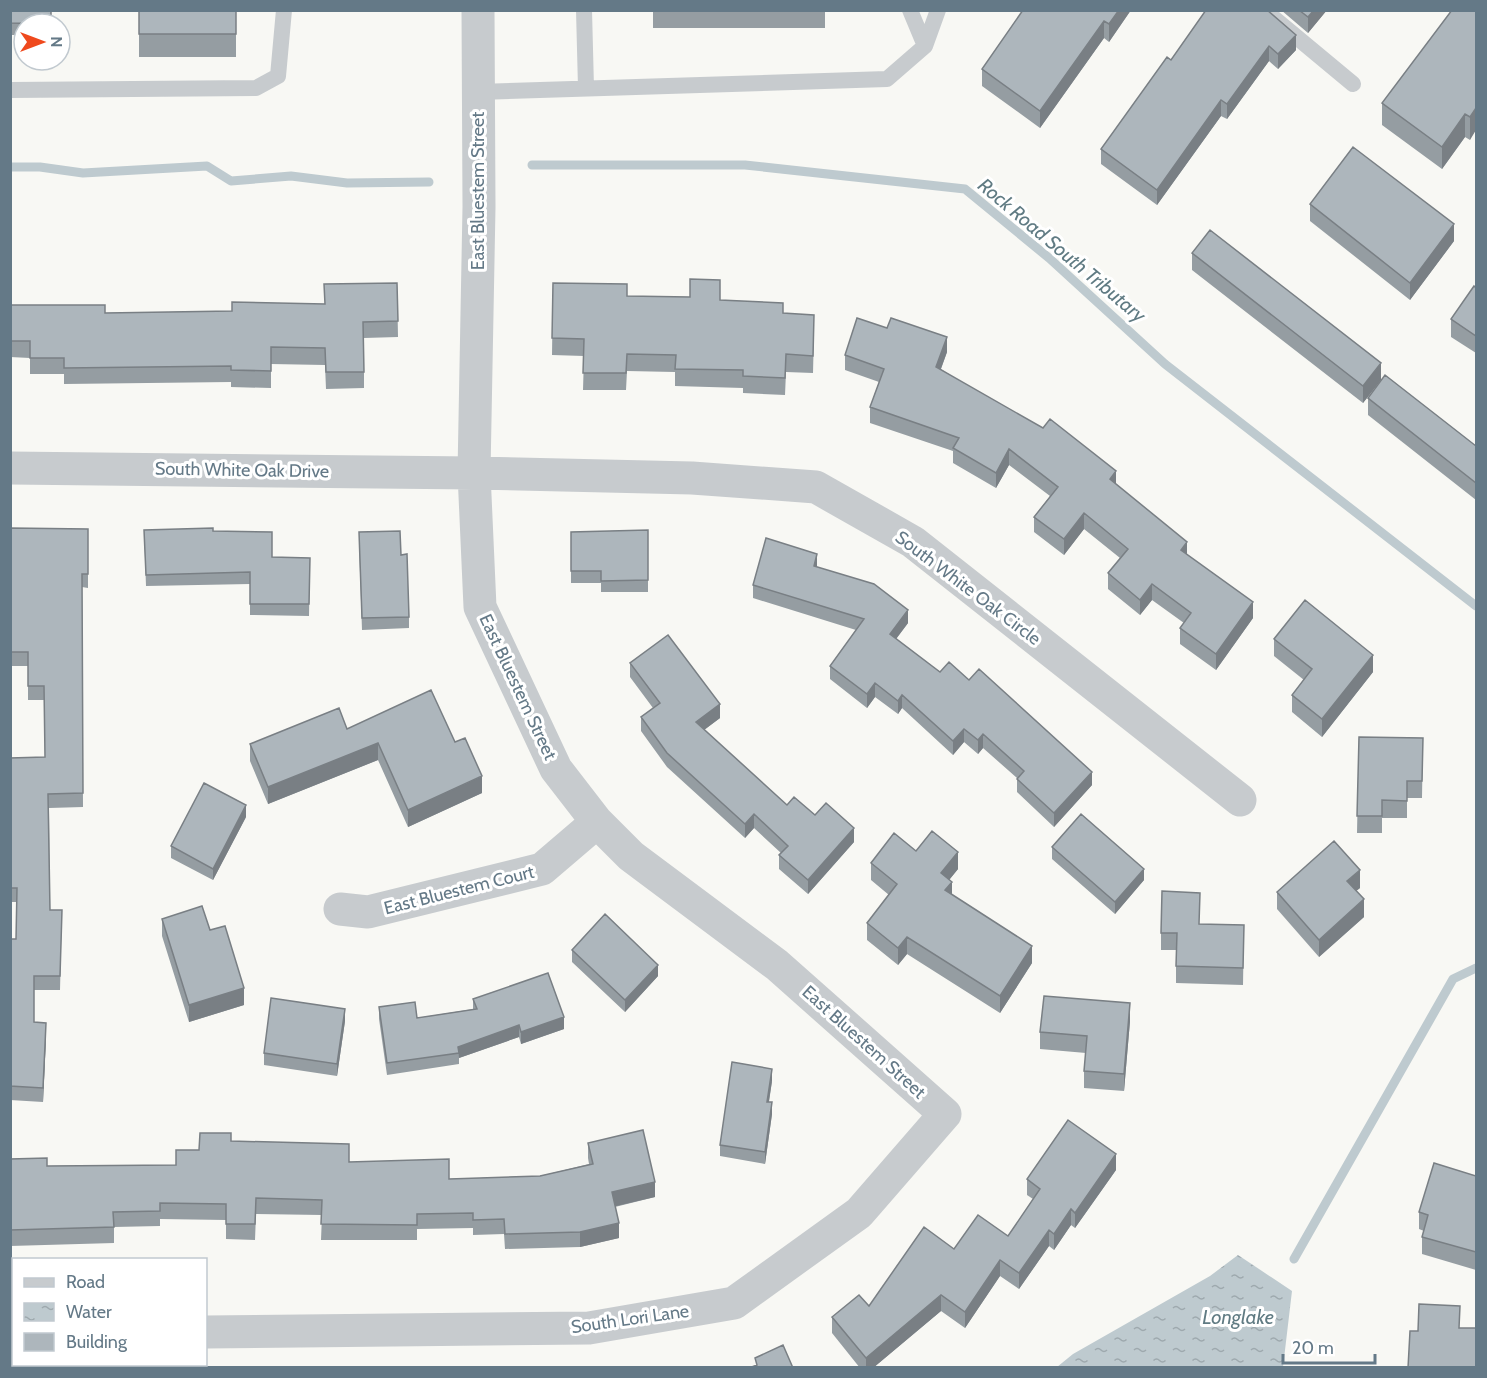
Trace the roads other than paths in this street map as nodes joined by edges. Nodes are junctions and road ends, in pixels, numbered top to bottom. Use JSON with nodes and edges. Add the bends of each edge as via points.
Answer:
{"nodes":[{"id":1,"x":284,"y":10,"type":"edge"},
{"id":2,"x":478,"y":10,"type":"edge"},
{"id":3,"x":584,"y":10,"type":"edge"},
{"id":4,"x":910,"y":10,"type":"edge"},
{"id":5,"x":938,"y":10,"type":"edge"},
{"id":6,"x":1264,"y":10,"type":"edge"},
{"id":7,"x":925,"y":46,"type":"junction"},
{"id":8,"x":1353,"y":84,"type":"dead end"},
{"id":9,"x":586,"y":88,"type":"junction"},
{"id":10,"x":10,"y":90,"type":"edge"},
{"id":11,"x":478,"y":92,"type":"junction"},
{"id":12,"x":10,"y":468,"type":"edge"},
{"id":13,"x":474,"y":473,"type":"junction"},
{"id":14,"x":1240,"y":800,"type":"dead end"},
{"id":15,"x":597,"y":822,"type":"junction"},
{"id":16,"x":340,"y":909,"type":"dead end"},
{"id":17,"x":945,"y":1114,"type":"joint"},
{"id":18,"x":207,"y":1332,"type":"edge"}],
"edges":[{"from":1,"to":10,"type":"lane","via":[[278,76],[256,88]]},
{"from":2,"to":11,"type":"street","name":"East Bluestem Street"},
{"from":3,"to":9,"type":"lane"},
{"from":4,"to":7,"type":"lane"},
{"from":5,"to":7,"type":"lane"},
{"from":6,"to":8,"type":"lane"},
{"from":7,"to":9,"type":"lane","via":[[887,79]]},
{"from":9,"to":11,"type":"lane"},
{"from":11,"to":13,"type":"street","name":"East Bluestem Street"},
{"from":12,"to":13,"type":"street","name":"South White Oak Drive"},
{"from":13,"to":14,"type":"street","name":"South White Oak Circle","via":[[692,478],[816,487],[913,542]]},
{"from":13,"to":15,"type":"street","name":"East Bluestem Street","via":[[480,607],[556,769]]},
{"from":15,"to":16,"type":"street","name":"East Bluestem Court","via":[[542,869],[368,912]]},
{"from":15,"to":17,"type":"street","name":"East Bluestem Street","via":[[632,856],[777,965]]},
{"from":17,"to":18,"type":"street","name":"South Lori Lane","via":[[860,1213],[734,1303],[589,1328]]}]}
